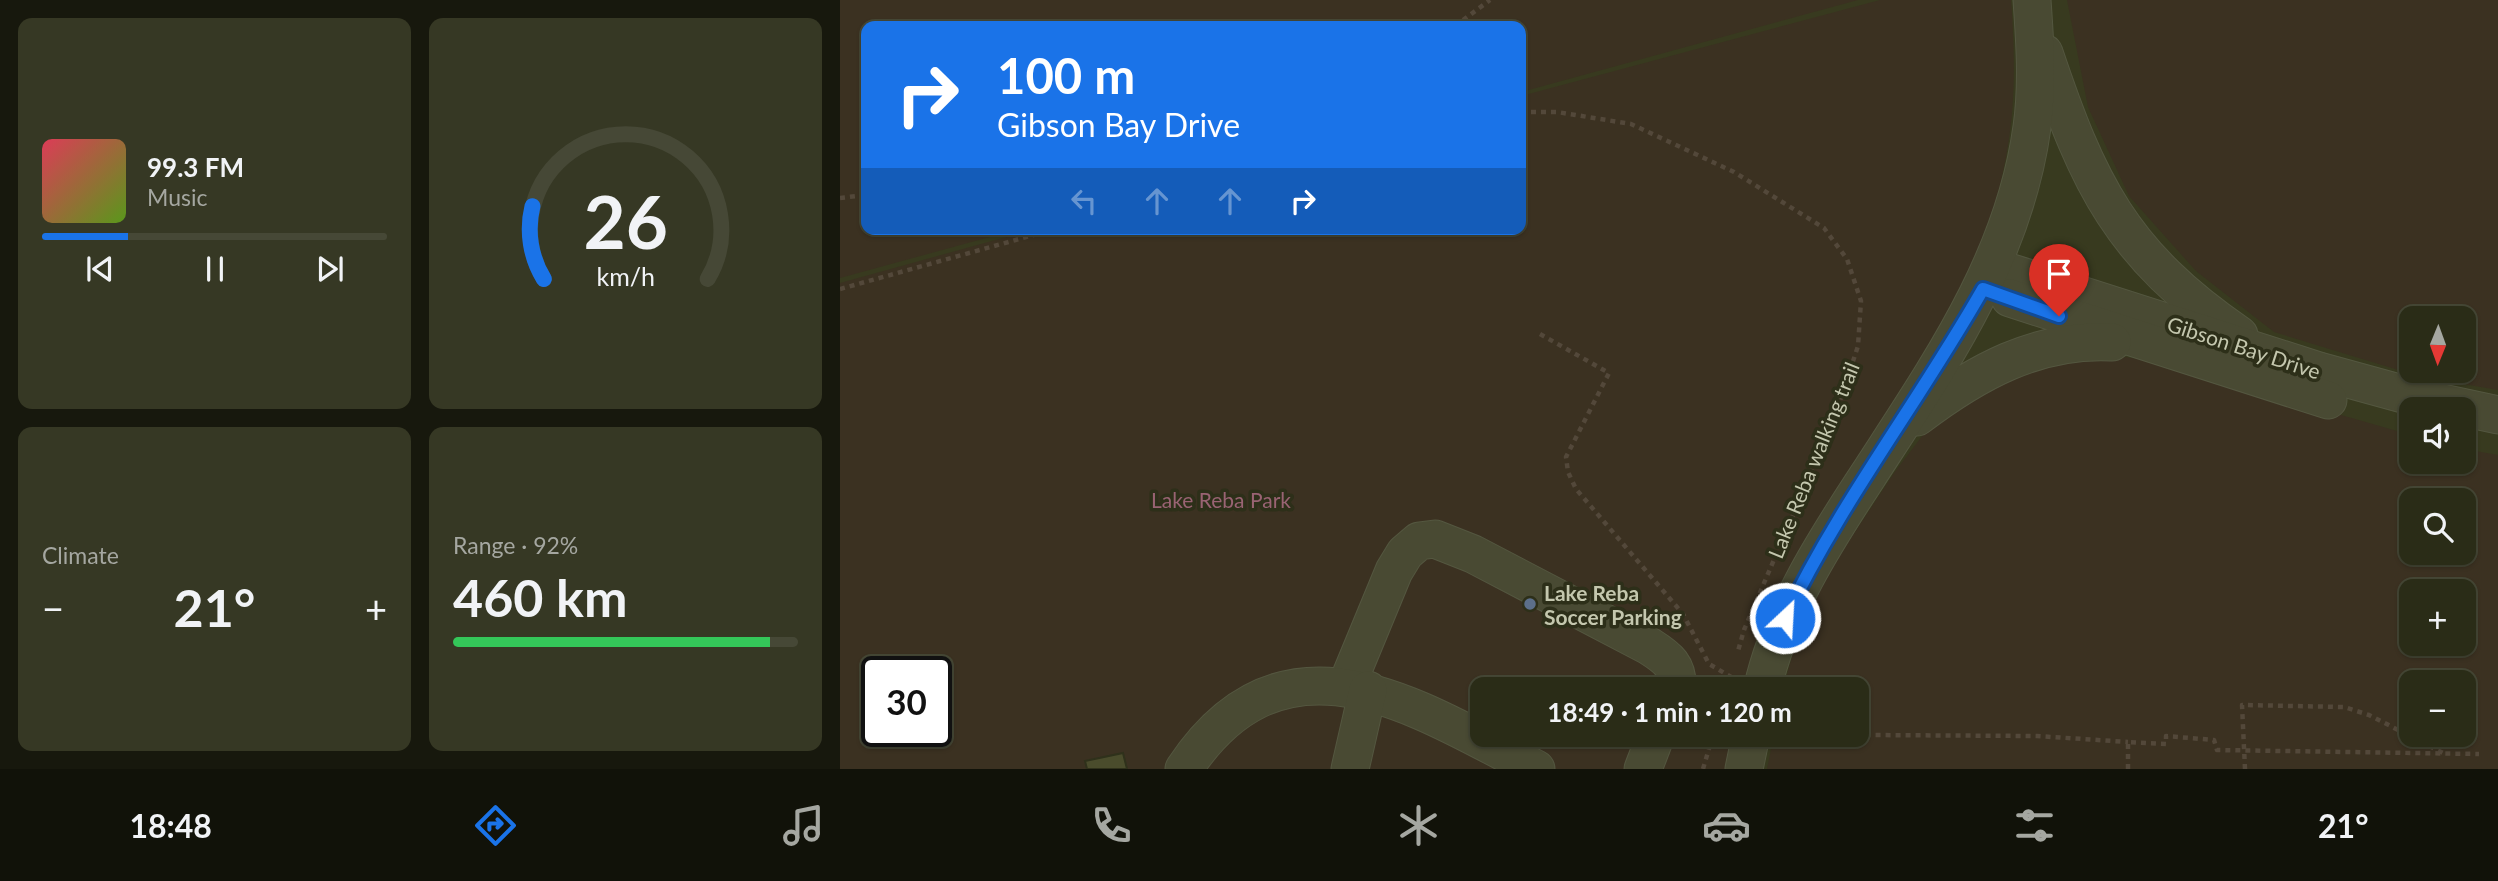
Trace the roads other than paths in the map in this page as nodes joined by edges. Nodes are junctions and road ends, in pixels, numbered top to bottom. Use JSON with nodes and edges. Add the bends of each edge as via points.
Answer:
{"nodes":[{"id":1,"x":2033,"y":12,"type":"edge"},
{"id":2,"x":1988,"y":278,"type":"junction"},
{"id":3,"x":2145,"y":344,"type":"junction"},
{"id":4,"x":2268,"y":355,"type":"junction"},
{"id":5,"x":2498,"y":415,"type":"edge"},
{"id":6,"x":2399,"y":418,"type":"edge"},
{"id":7,"x":1896,"y":432,"type":"junction"},
{"id":8,"x":2476,"y":436,"type":"edge"},
{"id":9,"x":2498,"y":441,"type":"edge"},
{"id":10,"x":1679,"y":677,"type":"edge"},
{"id":11,"x":1749,"y":677,"type":"edge"},
{"id":12,"x":1357,"y":689,"type":"junction"},
{"id":13,"x":1651,"y":747,"type":"edge"},
{"id":14,"x":1749,"y":747,"type":"edge"},
{"id":15,"x":1184,"y":769,"type":"edge"},
{"id":16,"x":1350,"y":769,"type":"edge"},
{"id":17,"x":1536,"y":769,"type":"edge"},
{"id":18,"x":1643,"y":769,"type":"edge"},
{"id":19,"x":1744,"y":769,"type":"edge"}],
"edges":[{"from":1,"to":2,"type":"street","via":[[2035,81],[2026,166]]},
{"from":1,"to":4,"type":"street","via":[[2082,159],[2118,221],[2138,249],[2185,295]]},
{"from":2,"to":3,"type":"street","name":"Gibson Bay Drive"},
{"from":2,"to":4,"type":"street","name":"Gibson Bay Drive"},
{"from":2,"to":7,"type":"street"},
{"from":3,"to":6,"type":"street","name":"Gibson Bay Drive"},
{"from":3,"to":7,"type":"street","via":[[2067,344],[2008,360],[1954,389]]},
{"from":4,"to":5,"type":"street","name":"Gibson Bay Drive","via":[[2410,396]]},
{"from":7,"to":11,"type":"street"},
{"from":8,"to":9,"type":"street"},
{"from":10,"to":12,"type":"street","via":[[1669,658],[1649,646],[1473,554],[1435,539],[1419,541],[1394,571]]},
{"from":12,"to":15,"type":"street","via":[[1308,687],[1258,700],[1219,727]]},
{"from":12,"to":16,"type":"street"},
{"from":12,"to":17,"type":"street","via":[[1419,709]]},
{"from":13,"to":18,"type":"street"},
{"from":14,"to":19,"type":"street"}]}
